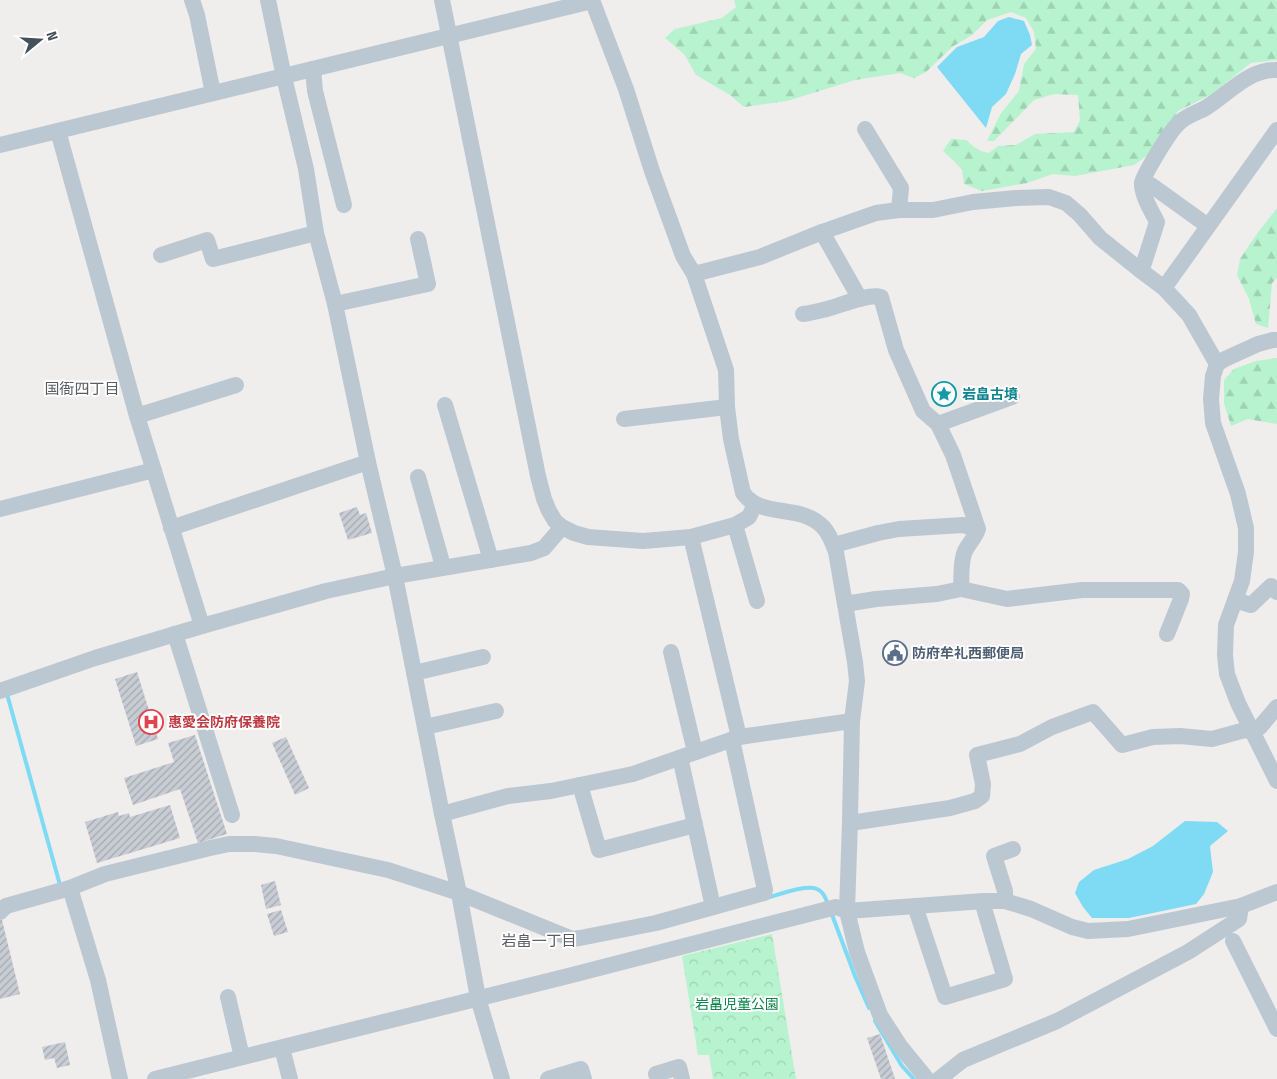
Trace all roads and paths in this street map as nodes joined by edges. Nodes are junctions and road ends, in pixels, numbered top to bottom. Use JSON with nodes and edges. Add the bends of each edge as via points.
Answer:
{"nodes":[{"id":1,"x":192,"y":0,"type":"edge"},
{"id":2,"x":268,"y":0,"type":"edge"},
{"id":3,"x":442,"y":0,"type":"edge"},
{"id":4,"x":592,"y":0,"type":"edge"},
{"id":5,"x":449,"y":36,"type":"junction"},
{"id":6,"x":313,"y":69,"type":"junction"},
{"id":7,"x":1277,"y":70,"type":"edge"},
{"id":8,"x":284,"y":76,"type":"junction"},
{"id":9,"x":213,"y":93,"type":"junction"},
{"id":10,"x":864,"y":129,"type":"dead end"},
{"id":11,"x":1277,"y":130,"type":"edge"},
{"id":12,"x":58,"y":131,"type":"junction"},
{"id":13,"x":0,"y":145,"type":"edge"},
{"id":14,"x":1142,"y":184,"type":"junction"},
{"id":15,"x":344,"y":206,"type":"dead end"},
{"id":16,"x":899,"y":210,"type":"junction"},
{"id":17,"x":1208,"y":226,"type":"junction"},
{"id":18,"x":822,"y":232,"type":"junction"},
{"id":19,"x":316,"y":233,"type":"junction"},
{"id":20,"x":418,"y":239,"type":"dead end"},
{"id":21,"x":161,"y":255,"type":"dead end"},
{"id":22,"x":1140,"y":270,"type":"junction"},
{"id":23,"x":694,"y":274,"type":"junction"},
{"id":24,"x":1164,"y":288,"type":"junction"},
{"id":25,"x":860,"y":299,"type":"junction"},
{"id":26,"x":334,"y":304,"type":"junction"},
{"id":27,"x":803,"y":314,"type":"dead end"},
{"id":28,"x":1277,"y":340,"type":"edge"},
{"id":29,"x":1217,"y":364,"type":"junction"},
{"id":30,"x":236,"y":385,"type":"dead end"},
{"id":31,"x":1012,"y":398,"type":"dead end"},
{"id":32,"x":446,"y":405,"type":"dead end"},
{"id":33,"x":727,"y":407,"type":"junction"},
{"id":34,"x":137,"y":416,"type":"junction"},
{"id":35,"x":624,"y":419,"type":"dead end"},
{"id":36,"x":938,"y":424,"type":"junction"},
{"id":37,"x":368,"y":462,"type":"junction"},
{"id":38,"x":154,"y":470,"type":"junction"},
{"id":39,"x":418,"y":477,"type":"dead end"},
{"id":40,"x":756,"y":504,"type":"junction"},
{"id":41,"x":0,"y":509,"type":"edge"},
{"id":42,"x":735,"y":525,"type":"junction"},
{"id":43,"x":562,"y":527,"type":"junction"},
{"id":44,"x":171,"y":528,"type":"junction"},
{"id":45,"x":976,"y":534,"type":"junction"},
{"id":46,"x":691,"y":537,"type":"junction"},
{"id":47,"x":834,"y":546,"type":"junction"},
{"id":48,"x":491,"y":560,"type":"junction"},
{"id":49,"x":442,"y":568,"type":"junction"},
{"id":50,"x":395,"y":576,"type":"junction"},
{"id":51,"x":961,"y":589,"type":"junction"},
{"id":52,"x":1277,"y":592,"type":"edge"},
{"id":53,"x":1235,"y":600,"type":"junction"},
{"id":54,"x":757,"y":602,"type":"dead end"},
{"id":55,"x":846,"y":604,"type":"junction"},
{"id":56,"x":202,"y":626,"type":"junction"},
{"id":57,"x":175,"y":634,"type":"junction"},
{"id":58,"x":1167,"y":634,"type":"dead end"},
{"id":59,"x":671,"y":652,"type":"dead end"},
{"id":60,"x":483,"y":657,"type":"dead end"},
{"id":61,"x":414,"y":673,"type":"junction"},
{"id":62,"x":0,"y":690,"type":"edge"},
{"id":63,"x":1277,"y":707,"type":"edge"},
{"id":64,"x":496,"y":711,"type":"dead end"},
{"id":65,"x":852,"y":721,"type":"junction"},
{"id":66,"x":425,"y":728,"type":"junction"},
{"id":67,"x":1253,"y":732,"type":"junction"},
{"id":68,"x":735,"y":738,"type":"junction"},
{"id":69,"x":696,"y":752,"type":"junction"},
{"id":70,"x":679,"y":758,"type":"junction"},
{"id":71,"x":1277,"y":782,"type":"edge"},
{"id":72,"x":580,"y":785,"type":"junction"},
{"id":73,"x":442,"y":814,"type":"junction"},
{"id":74,"x":232,"y":815,"type":"dead end"},
{"id":75,"x":850,"y":821,"type":"junction"},
{"id":76,"x":694,"y":825,"type":"junction"},
{"id":77,"x":1013,"y":849,"type":"dead end"},
{"id":78,"x":70,"y":888,"type":"junction"},
{"id":79,"x":1277,"y":892,"type":"edge"},
{"id":80,"x":459,"y":893,"type":"junction"},
{"id":81,"x":984,"y":901,"type":"junction"},
{"id":82,"x":1005,"y":901,"type":"junction"},
{"id":83,"x":916,"y":906,"type":"junction"},
{"id":84,"x":1241,"y":906,"type":"junction"},
{"id":85,"x":713,"y":907,"type":"junction"},
{"id":86,"x":847,"y":911,"type":"junction"},
{"id":87,"x":0,"y":912,"type":"edge"},
{"id":88,"x":1233,"y":941,"type":"dead end"},
{"id":89,"x":228,"y":997,"type":"dead end"},
{"id":90,"x":478,"y":998,"type":"junction"},
{"id":91,"x":1277,"y":1029,"type":"edge"},
{"id":92,"x":282,"y":1048,"type":"junction"},
{"id":93,"x":242,"y":1057,"type":"junction"},
{"id":94,"x":656,"y":1074,"type":"dead end"},
{"id":95,"x":120,"y":1079,"type":"edge"},
{"id":96,"x":155,"y":1079,"type":"edge"},
{"id":97,"x":290,"y":1079,"type":"edge"},
{"id":98,"x":502,"y":1079,"type":"edge"},
{"id":99,"x":548,"y":1079,"type":"edge"},
{"id":100,"x":584,"y":1079,"type":"edge"},
{"id":101,"x":682,"y":1079,"type":"edge"},
{"id":102,"x":927,"y":1079,"type":"edge"},
{"id":103,"x":939,"y":1079,"type":"edge"}],
"edges":[{"from":1,"to":9,"type":"street"},
{"from":2,"to":8,"type":"street"},
{"from":3,"to":5,"type":"street"},
{"from":4,"to":5,"type":"street"},
{"from":4,"to":23,"type":"street","via":[[683,256]]},
{"from":5,"to":6,"type":"street"},
{"from":5,"to":43,"type":"street","via":[[538,476],[548,511]]},
{"from":6,"to":8,"type":"street"},
{"from":6,"to":15,"type":"street","via":[[315,91]]},
{"from":7,"to":14,"type":"street","via":[[1252,75],[1206,108],[1184,118],[1176,125]]},
{"from":8,"to":9,"type":"street"},
{"from":8,"to":19,"type":"street","via":[[306,169]]},
{"from":9,"to":12,"type":"street"},
{"from":10,"to":16,"type":"street","via":[[901,188]]},
{"from":11,"to":17,"type":"street"},
{"from":12,"to":13,"type":"street"},
{"from":12,"to":34,"type":"street"},
{"from":14,"to":17,"type":"street","via":[[1151,185]]},
{"from":14,"to":22,"type":"street","via":[[1156,222]]},
{"from":16,"to":18,"type":"street","via":[[876,213]]},
{"from":16,"to":22,"type":"street","via":[[933,210],[973,202],[1049,197],[1066,203],[1100,238]]},
{"from":17,"to":24,"type":"street"},
{"from":18,"to":23,"type":"street","via":[[760,257]]},
{"from":18,"to":25,"type":"street"},
{"from":19,"to":21,"type":"street","via":[[213,259],[207,240]]},
{"from":19,"to":26,"type":"street"},
{"from":20,"to":26,"type":"street","via":[[428,284]]},
{"from":22,"to":24,"type":"street"},
{"from":23,"to":33,"type":"street","via":[[726,370]]},
{"from":24,"to":29,"type":"street","via":[[1189,315]]},
{"from":25,"to":27,"type":"street"},
{"from":25,"to":36,"type":"street","via":[[880,298],[896,350],[923,411]]},
{"from":26,"to":37,"type":"street"},
{"from":28,"to":29,"type":"street","via":[[1258,344]]},
{"from":29,"to":53,"type":"street","via":[[1210,399],[1213,424],[1238,494],[1246,528],[1242,581]]},
{"from":30,"to":34,"type":"street"},
{"from":31,"to":36,"type":"street"},
{"from":32,"to":48,"type":"street"},
{"from":33,"to":35,"type":"street"},
{"from":33,"to":40,"type":"street","via":[[743,493]]},
{"from":34,"to":38,"type":"street"},
{"from":36,"to":45,"type":"street","via":[[953,455],[978,529]]},
{"from":37,"to":44,"type":"street"},
{"from":37,"to":50,"type":"street"},
{"from":38,"to":41,"type":"street"},
{"from":38,"to":44,"type":"street"},
{"from":39,"to":49,"type":"street"},
{"from":40,"to":42,"type":"street","via":[[749,517]]},
{"from":40,"to":47,"type":"street","via":[[815,520],[824,528]]},
{"from":42,"to":46,"type":"street"},
{"from":42,"to":54,"type":"street"},
{"from":43,"to":46,"type":"street","via":[[588,536],[643,542]]},
{"from":43,"to":48,"type":"street","via":[[544,548]]},
{"from":44,"to":56,"type":"street"},
{"from":45,"to":47,"type":"street","via":[[963,525],[899,529]]},
{"from":45,"to":51,"type":"street","via":[[965,552]]},
{"from":46,"to":68,"type":"street"},
{"from":47,"to":55,"type":"street"},
{"from":48,"to":49,"type":"street"},
{"from":49,"to":50,"type":"street"},
{"from":50,"to":56,"type":"street","via":[[326,591]]},
{"from":50,"to":61,"type":"street"},
{"from":51,"to":55,"type":"street"},
{"from":51,"to":58,"type":"street","via":[[1007,599],[1082,590],[1178,590],[1182,594],[1181,599]]},
{"from":52,"to":53,"type":"street","via":[[1272,586],[1251,605]]},
{"from":53,"to":67,"type":"street","via":[[1226,625],[1227,674]]},
{"from":55,"to":65,"type":"street","via":[[857,681]]},
{"from":56,"to":57,"type":"street"},
{"from":57,"to":62,"type":"street"},
{"from":57,"to":74,"type":"street"},
{"from":59,"to":69,"type":"street"},
{"from":60,"to":61,"type":"street"},
{"from":61,"to":66,"type":"street"},
{"from":63,"to":67,"type":"street"},
{"from":64,"to":66,"type":"street"},
{"from":65,"to":68,"type":"street"},
{"from":65,"to":75,"type":"street"},
{"from":66,"to":73,"type":"street"},
{"from":67,"to":71,"type":"street"},
{"from":67,"to":75,"type":"street","via":[[1245,730],[1212,739],[1153,737],[1122,745],[1093,712],[1052,727],[1020,744],[977,755],[983,790],[982,796],[975,801],[950,808]]},
{"from":68,"to":69,"type":"street"},
{"from":68,"to":85,"type":"street","via":[[765,890],[764,893]]},
{"from":69,"to":70,"type":"street"},
{"from":70,"to":72,"type":"street","via":[[633,774]]},
{"from":70,"to":76,"type":"street"},
{"from":72,"to":73,"type":"street","via":[[508,796]]},
{"from":72,"to":76,"type":"street","via":[[599,850]]},
{"from":73,"to":80,"type":"street"},
{"from":75,"to":86,"type":"street"},
{"from":76,"to":85,"type":"street"},
{"from":77,"to":82,"type":"street","via":[[994,856]]},
{"from":78,"to":80,"type":"street","via":[[104,874],[229,844],[246,844],[276,846],[388,870]]},
{"from":78,"to":87,"type":"street","via":[[6,906]]},
{"from":78,"to":95,"type":"street","via":[[98,980]]},
{"from":79,"to":84,"type":"street"},
{"from":80,"to":85,"type":"street","via":[[572,939],[656,923]]},
{"from":80,"to":90,"type":"street"},
{"from":81,"to":82,"type":"street"},
{"from":81,"to":83,"type":"street"},
{"from":81,"to":83,"type":"street","via":[[1005,979],[945,997]]},
{"from":82,"to":84,"type":"street","via":[[1088,931],[1128,929]]},
{"from":83,"to":86,"type":"street"},
{"from":84,"to":103,"type":"street","via":[[1239,919],[1188,952],[1057,1021],[963,1060]]},
{"from":86,"to":90,"type":"street","via":[[836,907]]},
{"from":86,"to":102,"type":"street","via":[[880,1015]]},
{"from":88,"to":91,"type":"street"},
{"from":89,"to":93,"type":"street"},
{"from":90,"to":92,"type":"street"},
{"from":90,"to":98,"type":"street"},
{"from":92,"to":93,"type":"street"},
{"from":92,"to":97,"type":"street"},
{"from":93,"to":96,"type":"street"},
{"from":94,"to":101,"type":"street","via":[[679,1067]]},
{"from":99,"to":100,"type":"street","via":[[581,1069]]}]}
